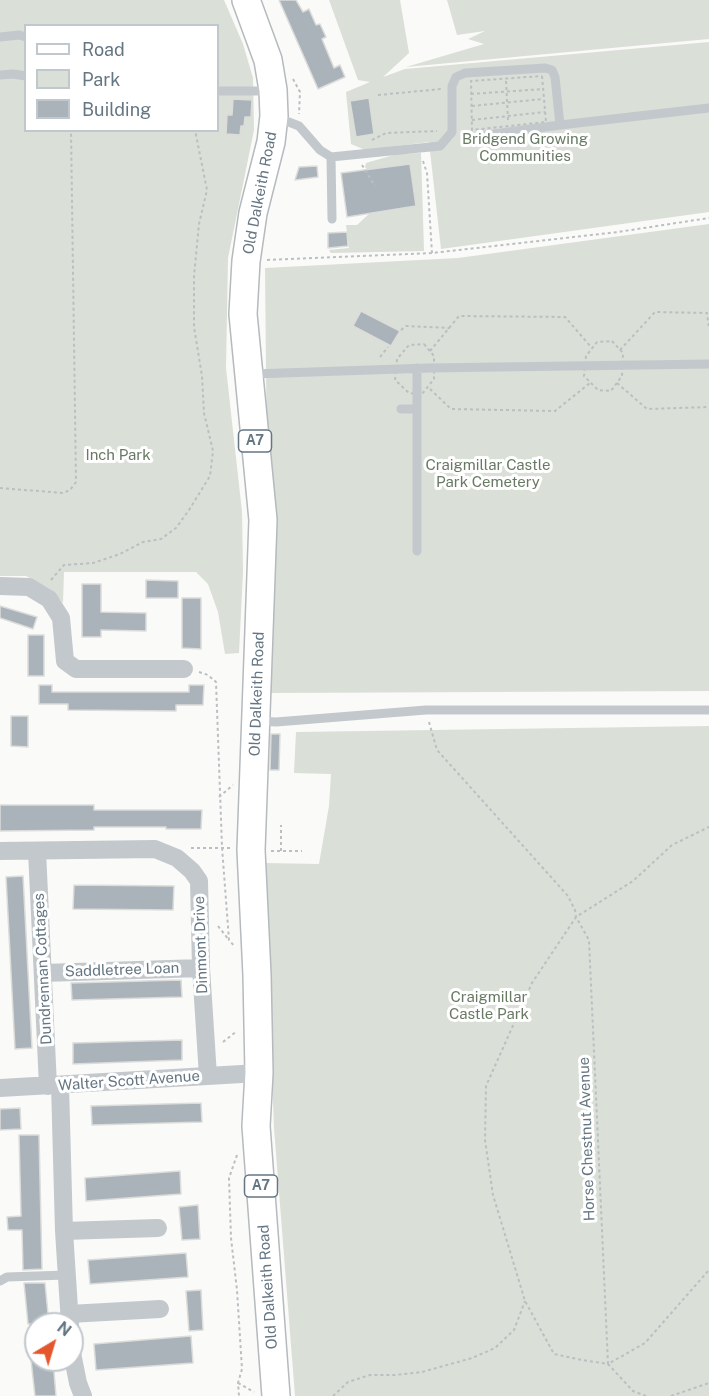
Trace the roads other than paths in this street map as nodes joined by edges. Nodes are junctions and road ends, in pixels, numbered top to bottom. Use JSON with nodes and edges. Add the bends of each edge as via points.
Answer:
{"nodes":[{"id":1,"x":246,"y":0,"type":"edge"},
{"id":2,"x":0,"y":36,"type":"edge"},
{"id":3,"x":24,"y":36,"type":"edge"},
{"id":4,"x":0,"y":75,"type":"edge"},
{"id":5,"x":24,"y":76,"type":"edge"},
{"id":6,"x":219,"y":91,"type":"edge"},
{"id":7,"x":273,"y":103,"type":"junction"},
{"id":8,"x":709,"y":108,"type":"edge"},
{"id":9,"x":560,"y":126,"type":"junction"},
{"id":10,"x":479,"y":136,"type":"dead end"},
{"id":11,"x":331,"y":158,"type":"junction"},
{"id":12,"x":332,"y":219,"type":"dead end"},
{"id":13,"x":709,"y":364,"type":"edge"},
{"id":14,"x":417,"y":368,"type":"junction"},
{"id":15,"x":248,"y":374,"type":"junction"},
{"id":16,"x":401,"y":409,"type":"dead end"},
{"id":17,"x":416,"y":409,"type":"junction"},
{"id":18,"x":417,"y":551,"type":"dead end"},
{"id":19,"x":0,"y":586,"type":"edge"},
{"id":20,"x":184,"y":669,"type":"road end"},
{"id":21,"x":709,"y":710,"type":"edge"},
{"id":22,"x":256,"y":721,"type":"junction"},
{"id":23,"x":0,"y":851,"type":"edge"},
{"id":24,"x":37,"y":851,"type":"junction"},
{"id":25,"x":201,"y":968,"type":"junction"},
{"id":26,"x":43,"y":973,"type":"junction"},
{"id":27,"x":259,"y":1073,"type":"junction"},
{"id":28,"x":208,"y":1076,"type":"junction"},
{"id":29,"x":54,"y":1086,"type":"junction"},
{"id":30,"x":0,"y":1088,"type":"edge"},
{"id":31,"x":158,"y":1228,"type":"dead end"},
{"id":32,"x":64,"y":1230,"type":"junction"},
{"id":33,"x":66,"y":1275,"type":"junction"},
{"id":34,"x":0,"y":1281,"type":"edge"},
{"id":35,"x":160,"y":1309,"type":"dead end"},
{"id":36,"x":69,"y":1312,"type":"edge"},
{"id":37,"x":84,"y":1317,"type":"edge"},
{"id":38,"x":76,"y":1372,"type":"edge"},
{"id":39,"x":83,"y":1396,"type":"edge"},
{"id":40,"x":276,"y":1396,"type":"edge"}],
"edges":[{"from":1,"to":7,"type":"main road","name":"Old Dalkeith Road","number":"A7","via":[[268,60]]},
{"from":2,"to":3,"type":"lane"},
{"from":4,"to":5,"type":"lane"},
{"from":6,"to":7,"type":"lane"},
{"from":7,"to":11,"type":"lane"},
{"from":7,"to":15,"type":"main road","name":"Old Dalkeith Road","number":"A7","via":[[271,142],[253,213],[246,261],[243,314]]},
{"from":8,"to":9,"type":"lane"},
{"from":9,"to":10,"type":"lane"},
{"from":9,"to":11,"type":"lane","via":[[552,70],[465,73],[456,77],[452,86],[452,132],[440,146]]},
{"from":11,"to":12,"type":"lane"},
{"from":13,"to":14,"type":"lane"},
{"from":14,"to":15,"type":"lane"},
{"from":14,"to":17,"type":"lane"},
{"from":15,"to":22,"type":"main road","name":"Old Dalkeith Road","number":"A7","via":[[263,520]]},
{"from":16,"to":17,"type":"lane"},
{"from":17,"to":18,"type":"lane"},
{"from":19,"to":20,"type":"street","via":[[29,587],[49,599],[61,618],[65,661],[76,669]]},
{"from":21,"to":22,"type":"lane","via":[[426,710]]},
{"from":22,"to":27,"type":"main road","name":"Old Dalkeith Road","number":"A7","via":[[251,850]]},
{"from":23,"to":24,"type":"street","name":"Dinmont Drive"},
{"from":24,"to":25,"type":"street","name":"Dinmont Drive","via":[[155,849],[177,858],[199,881]]},
{"from":24,"to":26,"type":"street","name":"Dundrennan Cottages"},
{"from":25,"to":26,"type":"street","name":"Saddletree Loan"},
{"from":25,"to":28,"type":"street","name":"Dinmont Drive"},
{"from":26,"to":29,"type":"street","name":"Dundrennan Cottages"},
{"from":27,"to":28,"type":"street","name":"Walter Scott Avenue"},
{"from":27,"to":40,"type":"main road","name":"Old Dalkeith Road","number":"A7","via":[[256,1126]]},
{"from":28,"to":29,"type":"street","name":"Walter Scott Avenue"},
{"from":29,"to":30,"type":"street","name":"Walter Scott Avenue"},
{"from":29,"to":32,"type":"street","name":"Dundrennan Cottages"},
{"from":31,"to":32,"type":"street"},
{"from":32,"to":33,"type":"street","name":"Dundrennan Cottages"},
{"from":33,"to":34,"type":"lane","via":[[7,1277]]},
{"from":33,"to":36,"type":"street","name":"Dundrennan Cottages"},
{"from":35,"to":37,"type":"street"},
{"from":38,"to":39,"type":"street"}]}
